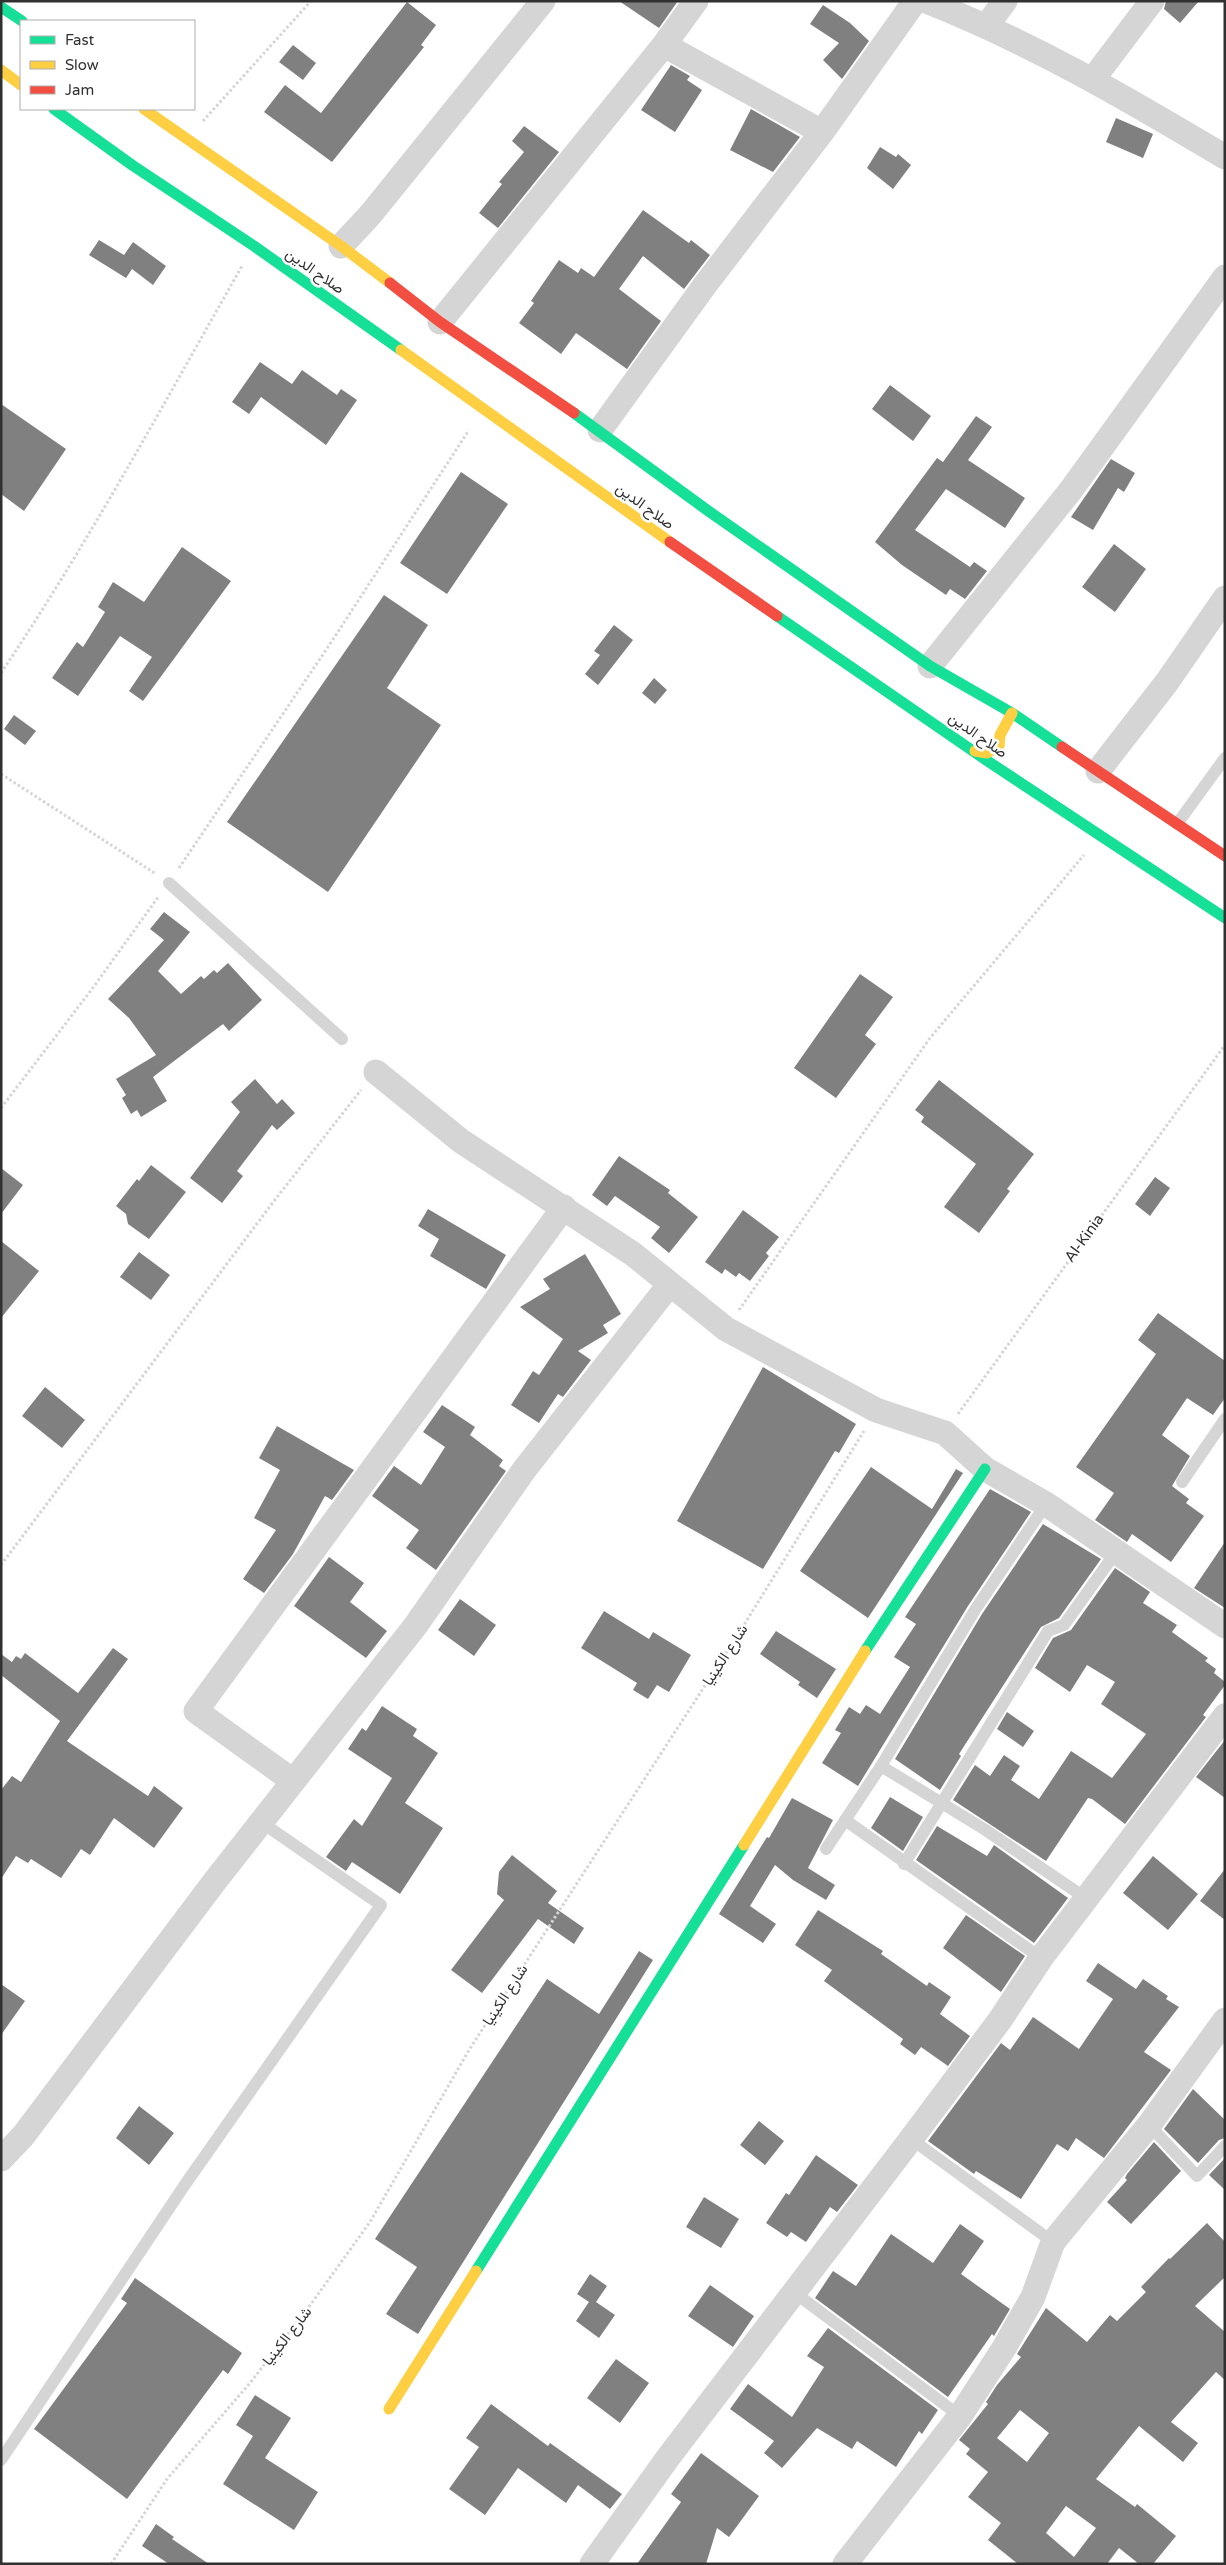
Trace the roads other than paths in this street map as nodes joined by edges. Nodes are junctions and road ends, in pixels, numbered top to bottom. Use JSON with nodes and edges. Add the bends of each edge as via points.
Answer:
{"nodes":[{"id":1,"x":543,"y":1,"type":"edge"},
{"id":2,"x":696,"y":1,"type":"edge"},
{"id":3,"x":915,"y":1,"type":"edge"},
{"id":4,"x":926,"y":1,"type":"edge"},
{"id":5,"x":1005,"y":1,"type":"edge"},
{"id":6,"x":1152,"y":1,"type":"edge"},
{"id":7,"x":1,"y":8,"type":"edge"},
{"id":8,"x":20,"y":20,"type":"edge"},
{"id":9,"x":987,"y":25,"type":"junction"},
{"id":10,"x":664,"y":45,"type":"junction"},
{"id":11,"x":1,"y":70,"type":"edge"},
{"id":12,"x":1093,"y":79,"type":"junction"},
{"id":13,"x":20,"y":84,"type":"edge"},
{"id":14,"x":55,"y":110,"type":"edge"},
{"id":15,"x":145,"y":110,"type":"edge"},
{"id":16,"x":822,"y":132,"type":"junction"},
{"id":17,"x":1225,"y":158,"type":"edge"},
{"id":18,"x":340,"y":246,"type":"junction"},
{"id":19,"x":1225,"y":277,"type":"edge"},
{"id":20,"x":440,"y":322,"type":"junction"},
{"id":21,"x":600,"y":430,"type":"junction"},
{"id":22,"x":1225,"y":598,"type":"edge"},
{"id":23,"x":930,"y":666,"type":"junction"},
{"id":24,"x":1012,"y":713,"type":"junction"},
{"id":25,"x":975,"y":751,"type":"junction"},
{"id":26,"x":1225,"y":758,"type":"edge"},
{"id":27,"x":1098,"y":771,"type":"junction"},
{"id":28,"x":1177,"y":824,"type":"junction"},
{"id":29,"x":1225,"y":856,"type":"edge"},
{"id":30,"x":169,"y":882,"type":"road end"},
{"id":31,"x":1225,"y":918,"type":"edge"},
{"id":32,"x":342,"y":1039,"type":"dead end"},
{"id":33,"x":376,"y":1072,"type":"road end"},
{"id":34,"x":564,"y":1207,"type":"junction"},
{"id":35,"x":670,"y":1284,"type":"junction"},
{"id":36,"x":1225,"y":1419,"type":"edge"},
{"id":37,"x":985,"y":1469,"type":"junction"},
{"id":38,"x":1182,"y":1482,"type":"dead end"},
{"id":39,"x":1046,"y":1504,"type":"junction"},
{"id":40,"x":1116,"y":1552,"type":"junction"},
{"id":41,"x":1225,"y":1626,"type":"edge"},
{"id":42,"x":1225,"y":1716,"type":"edge"},
{"id":43,"x":881,"y":1766,"type":"junction"},
{"id":44,"x":293,"y":1781,"type":"junction"},
{"id":45,"x":940,"y":1804,"type":"junction"},
{"id":46,"x":845,"y":1820,"type":"junction"},
{"id":47,"x":261,"y":1822,"type":"junction"},
{"id":48,"x":826,"y":1849,"type":"dead end"},
{"id":49,"x":904,"y":1864,"type":"junction"},
{"id":50,"x":1087,"y":1899,"type":"junction"},
{"id":51,"x":1041,"y":1958,"type":"junction"},
{"id":52,"x":1225,"y":2020,"type":"edge"},
{"id":53,"x":1149,"y":2125,"type":"junction"},
{"id":54,"x":911,"y":2139,"type":"junction"},
{"id":55,"x":1225,"y":2146,"type":"edge"},
{"id":56,"x":1,"y":2159,"type":"edge"},
{"id":57,"x":1053,"y":2242,"type":"junction"},
{"id":58,"x":795,"y":2293,"type":"junction"},
{"id":59,"x":389,"y":2409,"type":"dead end"},
{"id":60,"x":960,"y":2416,"type":"junction"},
{"id":61,"x":1,"y":2460,"type":"edge"},
{"id":62,"x":592,"y":2564,"type":"edge"},
{"id":63,"x":845,"y":2564,"type":"edge"}],
"edges":[{"from":1,"to":18,"type":"street","via":[[370,215]]},
{"from":2,"to":10,"type":"street"},
{"from":3,"to":16,"type":"street"},
{"from":4,"to":9,"type":"street"},
{"from":5,"to":9,"type":"street"},
{"from":6,"to":12,"type":"street"},
{"from":7,"to":8,"type":"main road"},
{"from":9,"to":12,"type":"street"},
{"from":10,"to":16,"type":"street"},
{"from":10,"to":20,"type":"street"},
{"from":11,"to":13,"type":"main road"},
{"from":12,"to":17,"type":"street"},
{"from":14,"to":25,"type":"main road","name":"صلاح الدين","via":[[132,166],[254,246],[708,569]]},
{"from":15,"to":18,"type":"main road"},
{"from":16,"to":21,"type":"street"},
{"from":18,"to":20,"type":"main road"},
{"from":19,"to":23,"type":"street","via":[[1071,490]]},
{"from":20,"to":21,"type":"main road"},
{"from":21,"to":23,"type":"main road","via":[[707,510]]},
{"from":22,"to":27,"type":"street"},
{"from":23,"to":24,"type":"main road"},
{"from":24,"to":25,"type":"main road","via":[[1000,735],[999,746],[987,753]]},
{"from":24,"to":27,"type":"main road"},
{"from":25,"to":31,"type":"main road","name":"صلاح الدين"},
{"from":26,"to":28,"type":"lane"},
{"from":27,"to":28,"type":"main road"},
{"from":28,"to":29,"type":"main road"},
{"from":30,"to":32,"type":"lane"},
{"from":33,"to":34,"type":"street","via":[[462,1141]]},
{"from":34,"to":35,"type":"street","via":[[633,1254]]},
{"from":34,"to":44,"type":"street","via":[[196,1712]]},
{"from":35,"to":37,"type":"street","via":[[726,1329],[876,1410],[945,1432]]},
{"from":35,"to":44,"type":"street","via":[[524,1470],[416,1625]]},
{"from":36,"to":38,"type":"lane"},
{"from":37,"to":39,"type":"street"},
{"from":37,"to":59,"type":"main road","via":[[902,1593]]},
{"from":39,"to":40,"type":"street"},
{"from":39,"to":43,"type":"lane","via":[[976,1610]]},
{"from":40,"to":41,"type":"street"},
{"from":40,"to":45,"type":"lane","via":[[1064,1626],[1048,1631]]},
{"from":42,"to":50,"type":"street"},
{"from":43,"to":45,"type":"lane"},
{"from":43,"to":46,"type":"lane"},
{"from":44,"to":47,"type":"street"},
{"from":45,"to":49,"type":"lane"},
{"from":45,"to":50,"type":"lane","via":[[984,1829]]},
{"from":46,"to":48,"type":"lane"},
{"from":46,"to":49,"type":"lane"},
{"from":47,"to":56,"type":"street","via":[[23,2136]]},
{"from":47,"to":61,"type":"lane","via":[[381,1905],[184,2186]]},
{"from":49,"to":51,"type":"lane"},
{"from":50,"to":51,"type":"street"},
{"from":51,"to":54,"type":"street","via":[[1000,2020]]},
{"from":52,"to":53,"type":"street"},
{"from":53,"to":55,"type":"lane","via":[[1197,2176]]},
{"from":53,"to":57,"type":"street"},
{"from":54,"to":57,"type":"lane"},
{"from":54,"to":58,"type":"street"},
{"from":57,"to":60,"type":"street","via":[[1033,2297]]},
{"from":58,"to":60,"type":"lane"},
{"from":58,"to":62,"type":"street","via":[[667,2459]]},
{"from":60,"to":63,"type":"street"}]}
